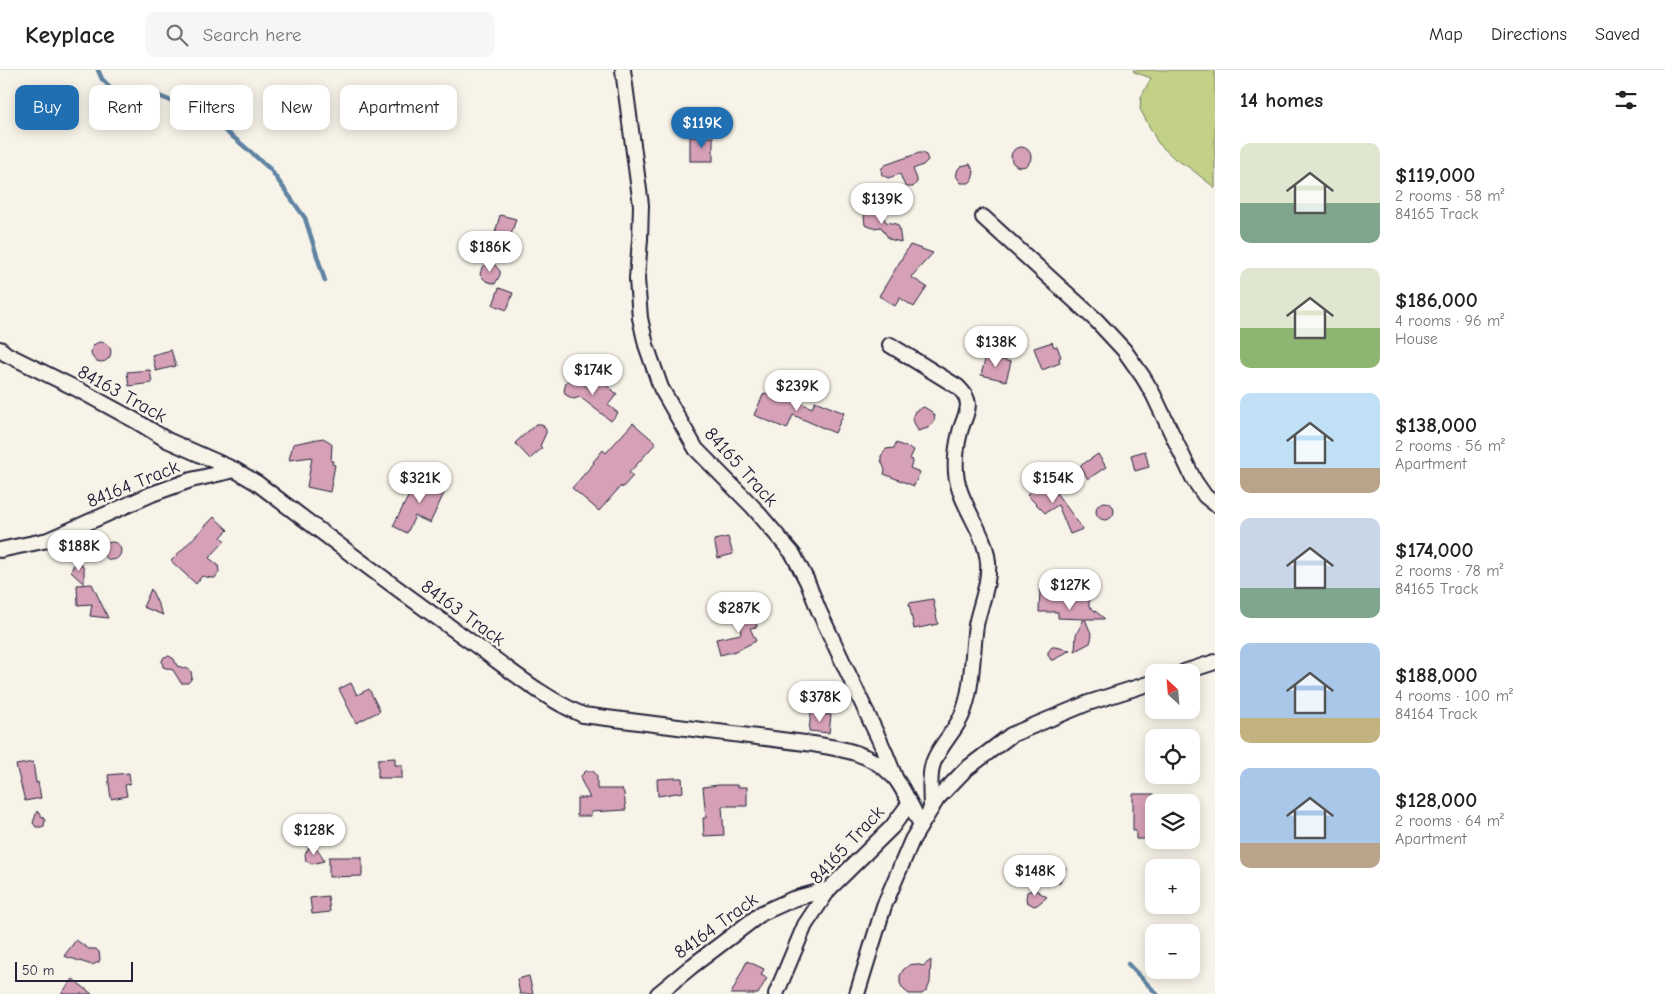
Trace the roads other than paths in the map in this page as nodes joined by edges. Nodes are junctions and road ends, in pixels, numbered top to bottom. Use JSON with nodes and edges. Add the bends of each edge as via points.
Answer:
{"nodes":[{"id":1,"x":623,"y":70,"type":"edge"},
{"id":2,"x":983,"y":218,"type":"dead end"},
{"id":3,"x":890,"y":345,"type":"dead end"},
{"id":4,"x":0,"y":349,"type":"edge"},
{"id":5,"x":235,"y":470,"type":"junction"},
{"id":6,"x":1215,"y":504,"type":"edge"},
{"id":7,"x":0,"y":550,"type":"edge"},
{"id":8,"x":1215,"y":662,"type":"edge"},
{"id":9,"x":1200,"y":667,"type":"edge"},
{"id":10,"x":1145,"y":685,"type":"edge"},
{"id":11,"x":896,"y":778,"type":"junction"},
{"id":12,"x":909,"y":804,"type":"junction"},
{"id":13,"x":931,"y":809,"type":"junction"},
{"id":14,"x":920,"y":825,"type":"junction"},
{"id":15,"x":829,"y":889,"type":"junction"},
{"id":16,"x":658,"y":994,"type":"edge"},
{"id":17,"x":776,"y":994,"type":"edge"},
{"id":18,"x":857,"y":994,"type":"edge"}],
"edges":[{"from":1,"to":11,"type":"street","name":"84165 Track","via":[[640,205],[636,279],[640,318],[661,388],[696,449],[753,507],[793,554]]},
{"from":2,"to":6,"type":"street","via":[[1097,321],[1124,350],[1153,394],[1194,480]]},
{"from":3,"to":13,"type":"street","via":[[965,394],[969,408],[960,432],[956,474],[988,562],[976,625],[970,685],[963,714],[932,767]]},
{"from":4,"to":5,"type":"street","name":"84163 Track","via":[[167,440]]},
{"from":5,"to":7,"type":"street","name":"84164 Track","via":[[168,488],[48,540]]},
{"from":5,"to":11,"type":"street","name":"84163 Track","via":[[567,708],[583,715],[844,749],[864,755]]},
{"from":8,"to":9,"type":"street"},
{"from":10,"to":13,"type":"street","via":[[1088,703],[1011,735],[965,770]]},
{"from":11,"to":12,"type":"street","name":"84163 Track"},
{"from":12,"to":14,"type":"street","name":"84163 Track"},
{"from":12,"to":15,"type":"street","name":"84165 Track","via":[[892,827]]},
{"from":13,"to":14,"type":"street"},
{"from":14,"to":18,"type":"street","via":[[884,906]]},
{"from":15,"to":16,"type":"street","name":"84164 Track","via":[[793,899],[762,913]]},
{"from":15,"to":17,"type":"street","name":"84165 Track","via":[[805,924]]}]}
